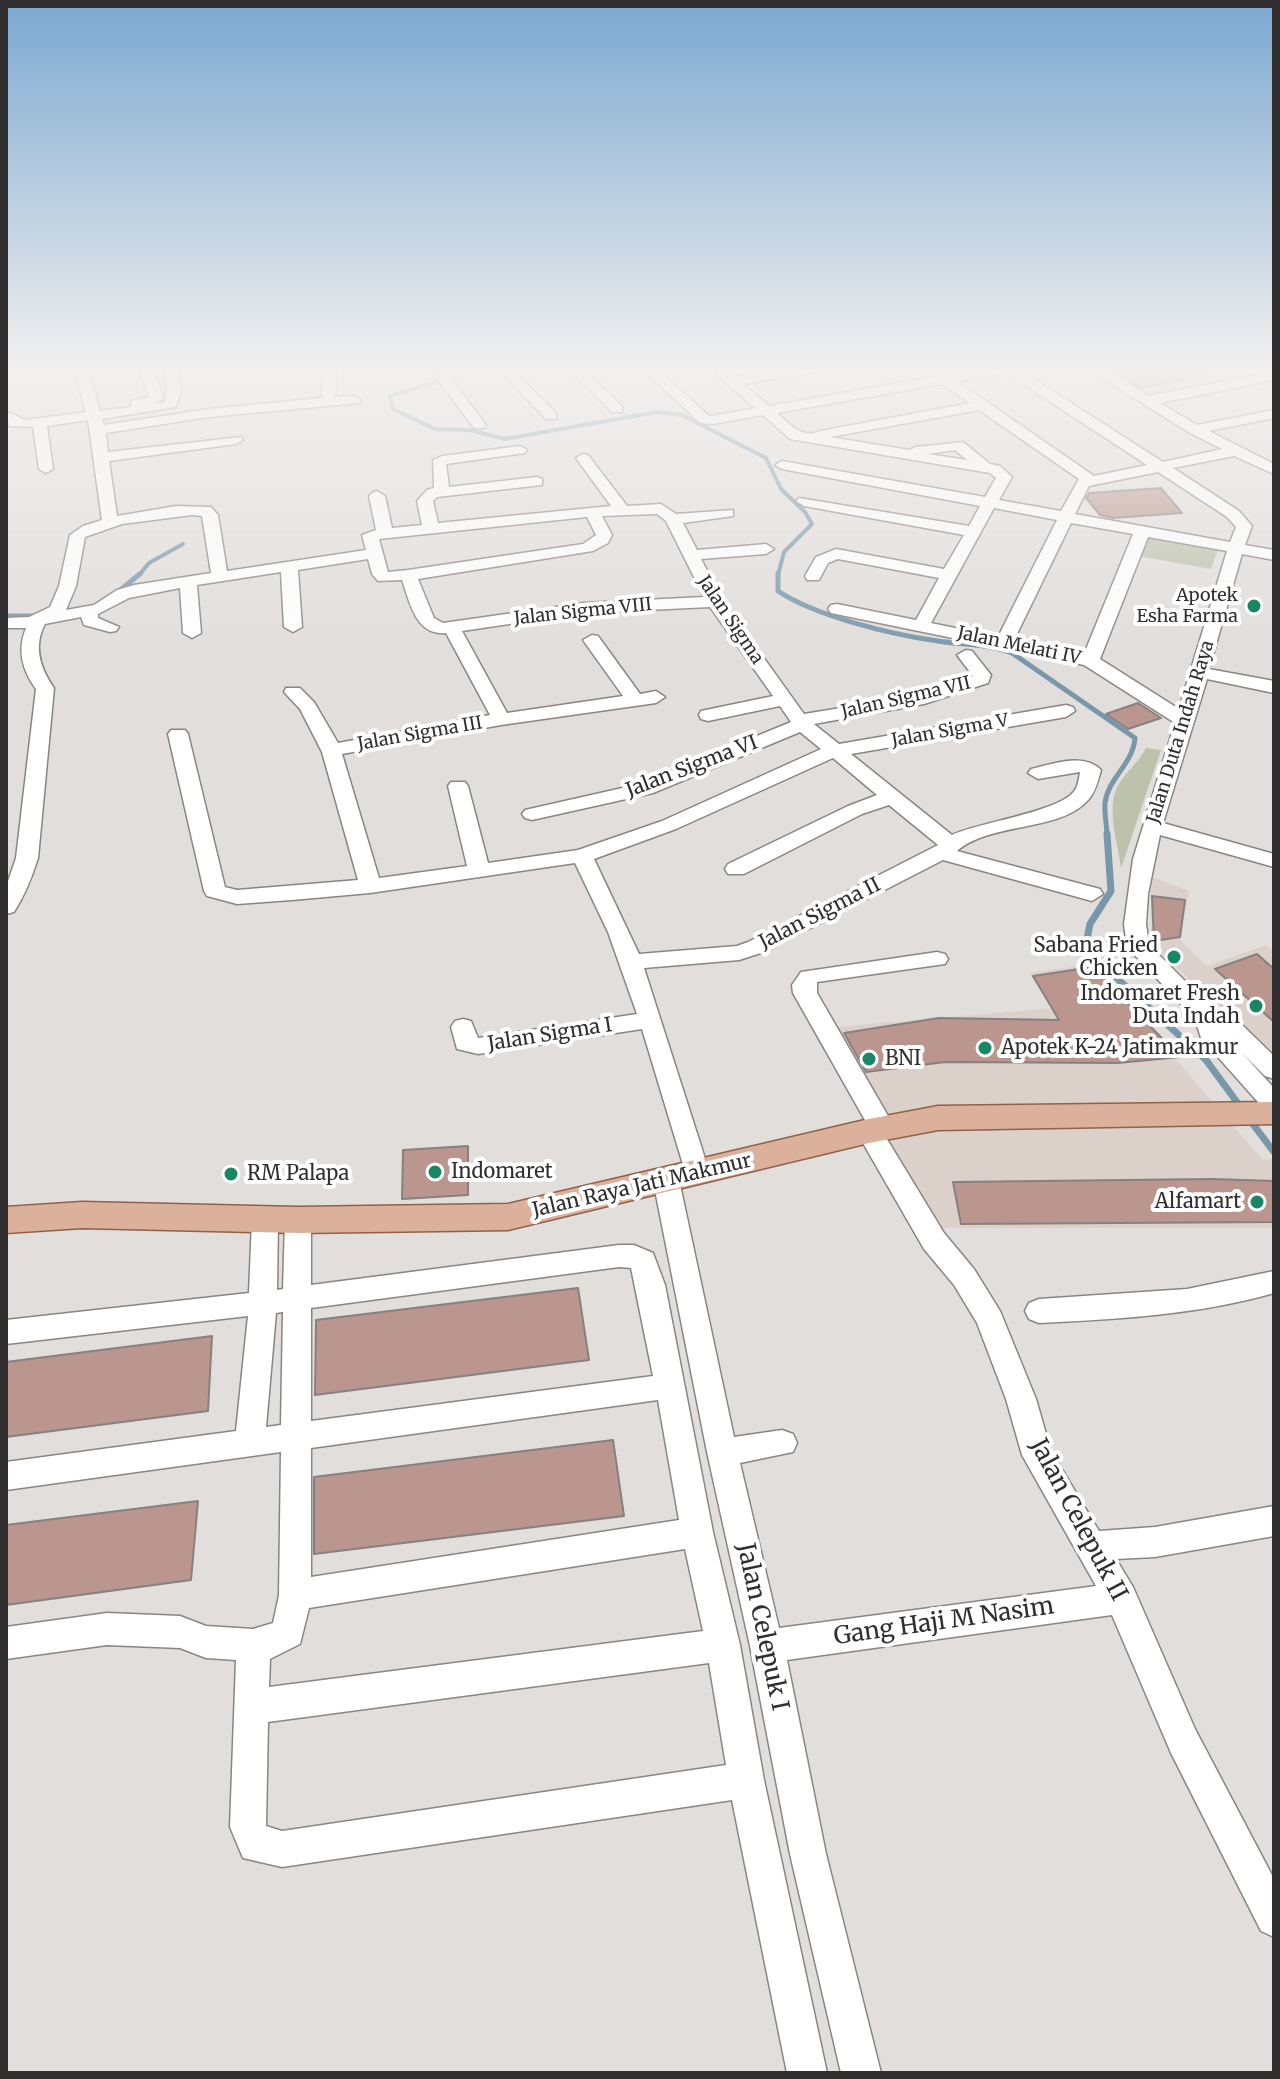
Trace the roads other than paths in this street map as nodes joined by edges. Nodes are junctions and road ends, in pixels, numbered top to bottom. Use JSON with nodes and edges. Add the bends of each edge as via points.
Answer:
{"nodes":[{"id":1,"x":45,"y":463,"type":"edge"},
{"id":2,"x":101,"y":463,"type":"edge"},
{"id":3,"x":438,"y":463,"type":"edge"},
{"id":4,"x":587,"y":463,"type":"edge"},
{"id":5,"x":960,"y":463,"type":"edge"},
{"id":6,"x":1065,"y":463,"type":"edge"},
{"id":7,"x":1155,"y":463,"type":"edge"},
{"id":8,"x":1174,"y":463,"type":"edge"},
{"id":9,"x":782,"y":465,"type":"dead end"},
{"id":10,"x":1159,"y":466,"type":"junction"},
{"id":11,"x":46,"y":469,"type":"dead end"},
{"id":12,"x":1090,"y":480,"type":"junction"},
{"id":13,"x":537,"y":482,"type":"dead end"},
{"id":14,"x":442,"y":490,"type":"junction"},
{"id":15,"x":645,"y":490,"type":"dead end"},
{"id":16,"x":377,"y":496,"type":"dead end"},
{"id":17,"x":804,"y":501,"type":"dead end"},
{"id":18,"x":990,"y":503,"type":"junction"},
{"id":19,"x":658,"y":508,"type":"junction"},
{"id":20,"x":622,"y":510,"type":"junction"},
{"id":21,"x":532,"y":512,"type":"dead end"},
{"id":22,"x":592,"y":512,"type":"junction"},
{"id":23,"x":727,"y":513,"type":"dead end"},
{"id":24,"x":1066,"y":514,"type":"junction"},
{"id":25,"x":673,"y":519,"type":"junction"},
{"id":26,"x":110,"y":521,"type":"junction"},
{"id":27,"x":432,"y":524,"type":"junction"},
{"id":28,"x":1142,"y":531,"type":"junction"},
{"id":29,"x":973,"y":532,"type":"junction"},
{"id":30,"x":385,"y":533,"type":"junction"},
{"id":31,"x":766,"y":549,"type":"dead end"},
{"id":32,"x":1235,"y":549,"type":"junction"},
{"id":33,"x":375,"y":553,"type":"junction"},
{"id":34,"x":689,"y":555,"type":"junction"},
{"id":35,"x":1274,"y":555,"type":"edge"},
{"id":36,"x":289,"y":566,"type":"junction"},
{"id":37,"x":408,"y":575,"type":"junction"},
{"id":38,"x":949,"y":575,"type":"junction"},
{"id":39,"x":813,"y":576,"type":"dead end"},
{"id":40,"x":220,"y":577,"type":"junction"},
{"id":41,"x":188,"y":582,"type":"junction"},
{"id":42,"x":715,"y":602,"type":"junction"},
{"id":43,"x":837,"y":609,"type":"dead end"},
{"id":44,"x":89,"y":612,"type":"junction"},
{"id":45,"x":42,"y":620,"type":"junction"},
{"id":46,"x":6,"y":623,"type":"edge"},
{"id":47,"x":921,"y":626,"type":"junction"},
{"id":48,"x":110,"y":627,"type":"dead end"},
{"id":49,"x":293,"y":627,"type":"dead end"},
{"id":50,"x":452,"y":628,"type":"junction"},
{"id":51,"x":192,"y":633,"type":"dead end"},
{"id":52,"x":592,"y":640,"type":"dead end"},
{"id":53,"x":1004,"y":642,"type":"junction"},
{"id":54,"x":966,"y":655,"type":"dead end"},
{"id":55,"x":1090,"y":661,"type":"junction"},
{"id":56,"x":1199,"y":672,"type":"junction"},
{"id":57,"x":1274,"y":687,"type":"edge"},
{"id":58,"x":293,"y":692,"type":"dead end"},
{"id":59,"x":656,"y":697,"type":"dead end"},
{"id":60,"x":785,"y":699,"type":"junction"},
{"id":61,"x":635,"y":700,"type":"junction"},
{"id":62,"x":1066,"y":711,"type":"dead end"},
{"id":63,"x":708,"y":715,"type":"dead end"},
{"id":64,"x":501,"y":719,"type":"junction"},
{"id":65,"x":1185,"y":721,"type":"junction"},
{"id":66,"x":801,"y":722,"type":"junction"},
{"id":67,"x":178,"y":734,"type":"dead end"},
{"id":68,"x":332,"y":750,"type":"junction"},
{"id":69,"x":833,"y":751,"type":"junction"},
{"id":70,"x":1038,"y":773,"type":"dead end"},
{"id":71,"x":458,"y":786,"type":"dead end"},
{"id":72,"x":894,"y":796,"type":"junction"},
{"id":73,"x":532,"y":814,"type":"dead end"},
{"id":74,"x":1153,"y":827,"type":"junction"},
{"id":75,"x":28,"y":831,"type":"junction"},
{"id":76,"x":6,"y":834,"type":"edge"},
{"id":77,"x":946,"y":848,"type":"junction"},
{"id":78,"x":582,"y":856,"type":"junction"},
{"id":79,"x":1274,"y":861,"type":"edge"},
{"id":80,"x":736,"y":869,"type":"dead end"},
{"id":81,"x":479,"y":870,"type":"junction"},
{"id":82,"x":370,"y":886,"type":"junction"},
{"id":83,"x":1083,"y":892,"type":"dead end"},
{"id":84,"x":6,"y":907,"type":"edge"},
{"id":85,"x":937,"y":959,"type":"dead end"},
{"id":86,"x":632,"y":962,"type":"junction"},
{"id":87,"x":1207,"y":1017,"type":"junction"},
{"id":88,"x":649,"y":1020,"type":"junction"},
{"id":89,"x":463,"y":1027,"type":"dead end"},
{"id":90,"x":1274,"y":1070,"type":"edge"},
{"id":91,"x":1267,"y":1110,"type":"edge"},
{"id":92,"x":876,"y":1130,"type":"junction"},
{"id":93,"x":681,"y":1177,"type":"junction"},
{"id":94,"x":6,"y":1220,"type":"edge"},
{"id":95,"x":281,"y":1220,"type":"junction"},
{"id":96,"x":1274,"y":1282,"type":"edge"},
{"id":97,"x":296,"y":1298,"type":"junction"},
{"id":98,"x":263,"y":1303,"type":"junction"},
{"id":99,"x":1039,"y":1311,"type":"dead end"},
{"id":100,"x":6,"y":1332,"type":"edge"},
{"id":101,"x":669,"y":1386,"type":"junction"},
{"id":102,"x":294,"y":1436,"type":"junction"},
{"id":103,"x":250,"y":1441,"type":"junction"},
{"id":104,"x":782,"y":1443,"type":"dead end"},
{"id":105,"x":722,"y":1452,"type":"junction"},
{"id":106,"x":6,"y":1476,"type":"edge"},
{"id":107,"x":1274,"y":1521,"type":"edge"},
{"id":108,"x":697,"y":1532,"type":"junction"},
{"id":109,"x":1093,"y":1546,"type":"junction"},
{"id":110,"x":295,"y":1595,"type":"junction"},
{"id":111,"x":1121,"y":1598,"type":"junction"},
{"id":112,"x":6,"y":1643,"type":"edge"},
{"id":113,"x":253,"y":1645,"type":"junction"},
{"id":114,"x":723,"y":1645,"type":"junction"},
{"id":115,"x":767,"y":1646,"type":"junction"},
{"id":116,"x":252,"y":1707,"type":"junction"},
{"id":117,"x":746,"y":1780,"type":"junction"},
{"id":118,"x":1274,"y":1918,"type":"edge"},
{"id":119,"x":807,"y":2073,"type":"edge"},
{"id":120,"x":861,"y":2073,"type":"edge"}],
"edges":[{"from":1,"to":11,"type":"street"},
{"from":2,"to":26,"type":"street"},
{"from":3,"to":14,"type":"street"},
{"from":4,"to":20,"type":"street"},
{"from":5,"to":18,"type":"street","via":[[995,469],[1004,477]]},
{"from":6,"to":12,"type":"street"},
{"from":7,"to":10,"type":"street"},
{"from":8,"to":10,"type":"street"},
{"from":9,"to":18,"type":"street"},
{"from":10,"to":12,"type":"street"},
{"from":10,"to":32,"type":"street","name":"Jalan Duta Indah Raya","via":[[1244,526]]},
{"from":12,"to":24,"type":"street"},
{"from":13,"to":14,"type":"street"},
{"from":14,"to":27,"type":"street","via":[[426,498]]},
{"from":15,"to":19,"type":"street","name":"Jalan Sigma"},
{"from":16,"to":30,"type":"street"},
{"from":17,"to":29,"type":"street"},
{"from":18,"to":24,"type":"street"},
{"from":18,"to":29,"type":"street"},
{"from":19,"to":20,"type":"street"},
{"from":19,"to":25,"type":"street","name":"Jalan Sigma"},
{"from":20,"to":22,"type":"street"},
{"from":21,"to":27,"type":"street"},
{"from":22,"to":27,"type":"street"},
{"from":22,"to":37,"type":"street","via":[[604,535],[587,548]]},
{"from":23,"to":25,"type":"street"},
{"from":24,"to":28,"type":"street"},
{"from":24,"to":53,"type":"street"},
{"from":25,"to":34,"type":"street","name":"Jalan Sigma"},
{"from":26,"to":40,"type":"street","via":[[208,512]]},
{"from":26,"to":45,"type":"street","via":[[78,535],[64,603]]},
{"from":27,"to":30,"type":"street"},
{"from":28,"to":32,"type":"street"},
{"from":28,"to":55,"type":"street"},
{"from":29,"to":38,"type":"street"},
{"from":30,"to":33,"type":"street","via":[[370,535]]},
{"from":31,"to":34,"type":"street"},
{"from":32,"to":35,"type":"street"},
{"from":32,"to":56,"type":"street","name":"Jalan Duta Indah Raya"},
{"from":33,"to":36,"type":"street"},
{"from":33,"to":37,"type":"street","via":[[384,577]]},
{"from":34,"to":42,"type":"street","name":"Jalan Sigma"},
{"from":36,"to":40,"type":"street"},
{"from":36,"to":49,"type":"street"},
{"from":37,"to":50,"type":"street","via":[[426,621],[440,629]]},
{"from":38,"to":39,"type":"street","via":[[836,554],[822,560]]},
{"from":38,"to":47,"type":"street"},
{"from":40,"to":41,"type":"street"},
{"from":41,"to":44,"type":"street","via":[[140,589]]},
{"from":41,"to":51,"type":"street"},
{"from":42,"to":50,"type":"street","name":"Jalan Sigma VIII","via":[[584,608]]},
{"from":42,"to":60,"type":"street","name":"Jalan Sigma"},
{"from":43,"to":47,"type":"street","name":"Jalan Melati IV"},
{"from":44,"to":45,"type":"street"},
{"from":44,"to":48,"type":"street","via":[[90,621]]},
{"from":45,"to":46,"type":"street"},
{"from":45,"to":75,"type":"street","via":[[30,642],[35,678],[45,688]]},
{"from":47,"to":53,"type":"street","name":"Jalan Melati IV"},
{"from":50,"to":64,"type":"street","name":"Jalan Sigma III"},
{"from":52,"to":61,"type":"street"},
{"from":53,"to":55,"type":"street","name":"Jalan Melati IV"},
{"from":54,"to":66,"type":"street","name":"Jalan Sigma VII","via":[[982,675],[977,683]]},
{"from":55,"to":65,"type":"street","name":"Jalan Melati IV"},
{"from":56,"to":57,"type":"street"},
{"from":56,"to":65,"type":"street","name":"Jalan Duta Indah Raya"},
{"from":58,"to":68,"type":"street","name":"Jalan Sigma III"},
{"from":59,"to":61,"type":"street"},
{"from":60,"to":63,"type":"street"},
{"from":60,"to":66,"type":"street","name":"Jalan Sigma"},
{"from":61,"to":64,"type":"street"},
{"from":62,"to":69,"type":"street","name":"Jalan Sigma V"},
{"from":64,"to":68,"type":"street","name":"Jalan Sigma III"},
{"from":65,"to":74,"type":"street","name":"Jalan Duta Indah Raya"},
{"from":66,"to":69,"type":"street","name":"Jalan Sigma"},
{"from":66,"to":73,"type":"street","name":"Jalan Sigma VI","via":[[646,789]]},
{"from":67,"to":82,"type":"street","via":[[215,891],[237,897]]},
{"from":68,"to":82,"type":"street","name":"Jalan Sigma III"},
{"from":69,"to":72,"type":"street","name":"Jalan Sigma"},
{"from":69,"to":78,"type":"street","via":[[669,825]]},
{"from":70,"to":77,"type":"street","name":"Jalan Sigma II","via":[[1081,765],[1091,770],[1078,799],[964,836]]},
{"from":71,"to":81,"type":"street"},
{"from":72,"to":77,"type":"street","name":"Jalan Sigma"},
{"from":72,"to":80,"type":"street"},
{"from":74,"to":79,"type":"street"},
{"from":74,"to":87,"type":"street","name":"Jalan Duta Indah Raya","via":[[1133,932],[1138,947]]},
{"from":75,"to":76,"type":"street"},
{"from":75,"to":84,"type":"street","via":[[27,858]]},
{"from":77,"to":83,"type":"street"},
{"from":77,"to":86,"type":"street","name":"Jalan Sigma II","via":[[739,953]]},
{"from":78,"to":81,"type":"street"},
{"from":78,"to":86,"type":"street"},
{"from":81,"to":82,"type":"street"},
{"from":85,"to":92,"type":"street","name":"Jalan Celepuk II","via":[[816,975],[804,985]]},
{"from":86,"to":88,"type":"street"},
{"from":87,"to":90,"type":"street","name":"Jalan Duta Indah Raya","via":[[1229,1026]]},
{"from":87,"to":91,"type":"street","name":"Jalan Duta Indah Raya","via":[[1209,1032]]},
{"from":88,"to":89,"type":"street","name":"Jalan Sigma I","via":[[478,1046],[466,1043]]},
{"from":88,"to":93,"type":"street"},
{"from":91,"to":92,"type":"main road","name":"Jalan Raya Jati Makmur","via":[[963,1116]]},
{"from":92,"to":93,"type":"main road","name":"Jalan Raya Jati Makmur"},
{"from":92,"to":109,"type":"street","name":"Jalan Celepuk II","via":[[934,1241],[990,1319],[1037,1455]]},
{"from":93,"to":95,"type":"main road","name":"Jalan Raya Jati Makmur","via":[[508,1217]]},
{"from":93,"to":105,"type":"street","name":"Jalan Celepuk I"},
{"from":94,"to":95,"type":"main road","name":"Jalan Raya Jati Makmur","via":[[82,1215]]},
{"from":95,"to":97,"type":"street"},
{"from":95,"to":98,"type":"street"},
{"from":96,"to":99,"type":"street","via":[[1163,1304]]},
{"from":97,"to":98,"type":"street"},
{"from":97,"to":101,"type":"street","via":[[634,1256],[643,1261],[651,1285]]},
{"from":97,"to":102,"type":"street"},
{"from":98,"to":100,"type":"street"},
{"from":98,"to":103,"type":"street"},
{"from":101,"to":102,"type":"street"},
{"from":101,"to":108,"type":"street"},
{"from":102,"to":103,"type":"street"},
{"from":102,"to":110,"type":"street"},
{"from":103,"to":106,"type":"street"},
{"from":104,"to":105,"type":"street"},
{"from":105,"to":115,"type":"street","name":"Jalan Celepuk I"},
{"from":107,"to":109,"type":"street","via":[[1155,1542]]},
{"from":108,"to":110,"type":"street"},
{"from":108,"to":114,"type":"street"},
{"from":109,"to":111,"type":"street","name":"Jalan Celepuk II"},
{"from":110,"to":113,"type":"street","via":[[288,1633]]},
{"from":111,"to":115,"type":"street","name":"Gang Haji M Nasim"},
{"from":111,"to":118,"type":"street","name":"Jalan Celepuk II","via":[[1183,1741]]},
{"from":112,"to":113,"type":"street","via":[[107,1629],[180,1632],[206,1642]]},
{"from":113,"to":116,"type":"street"},
{"from":114,"to":116,"type":"street"},
{"from":114,"to":117,"type":"street"},
{"from":115,"to":120,"type":"street","name":"Jalan Celepuk I","via":[[808,1854]]},
{"from":116,"to":117,"type":"street","via":[[248,1827],[256,1845],[282,1849]]},
{"from":117,"to":119,"type":"street"}]}
